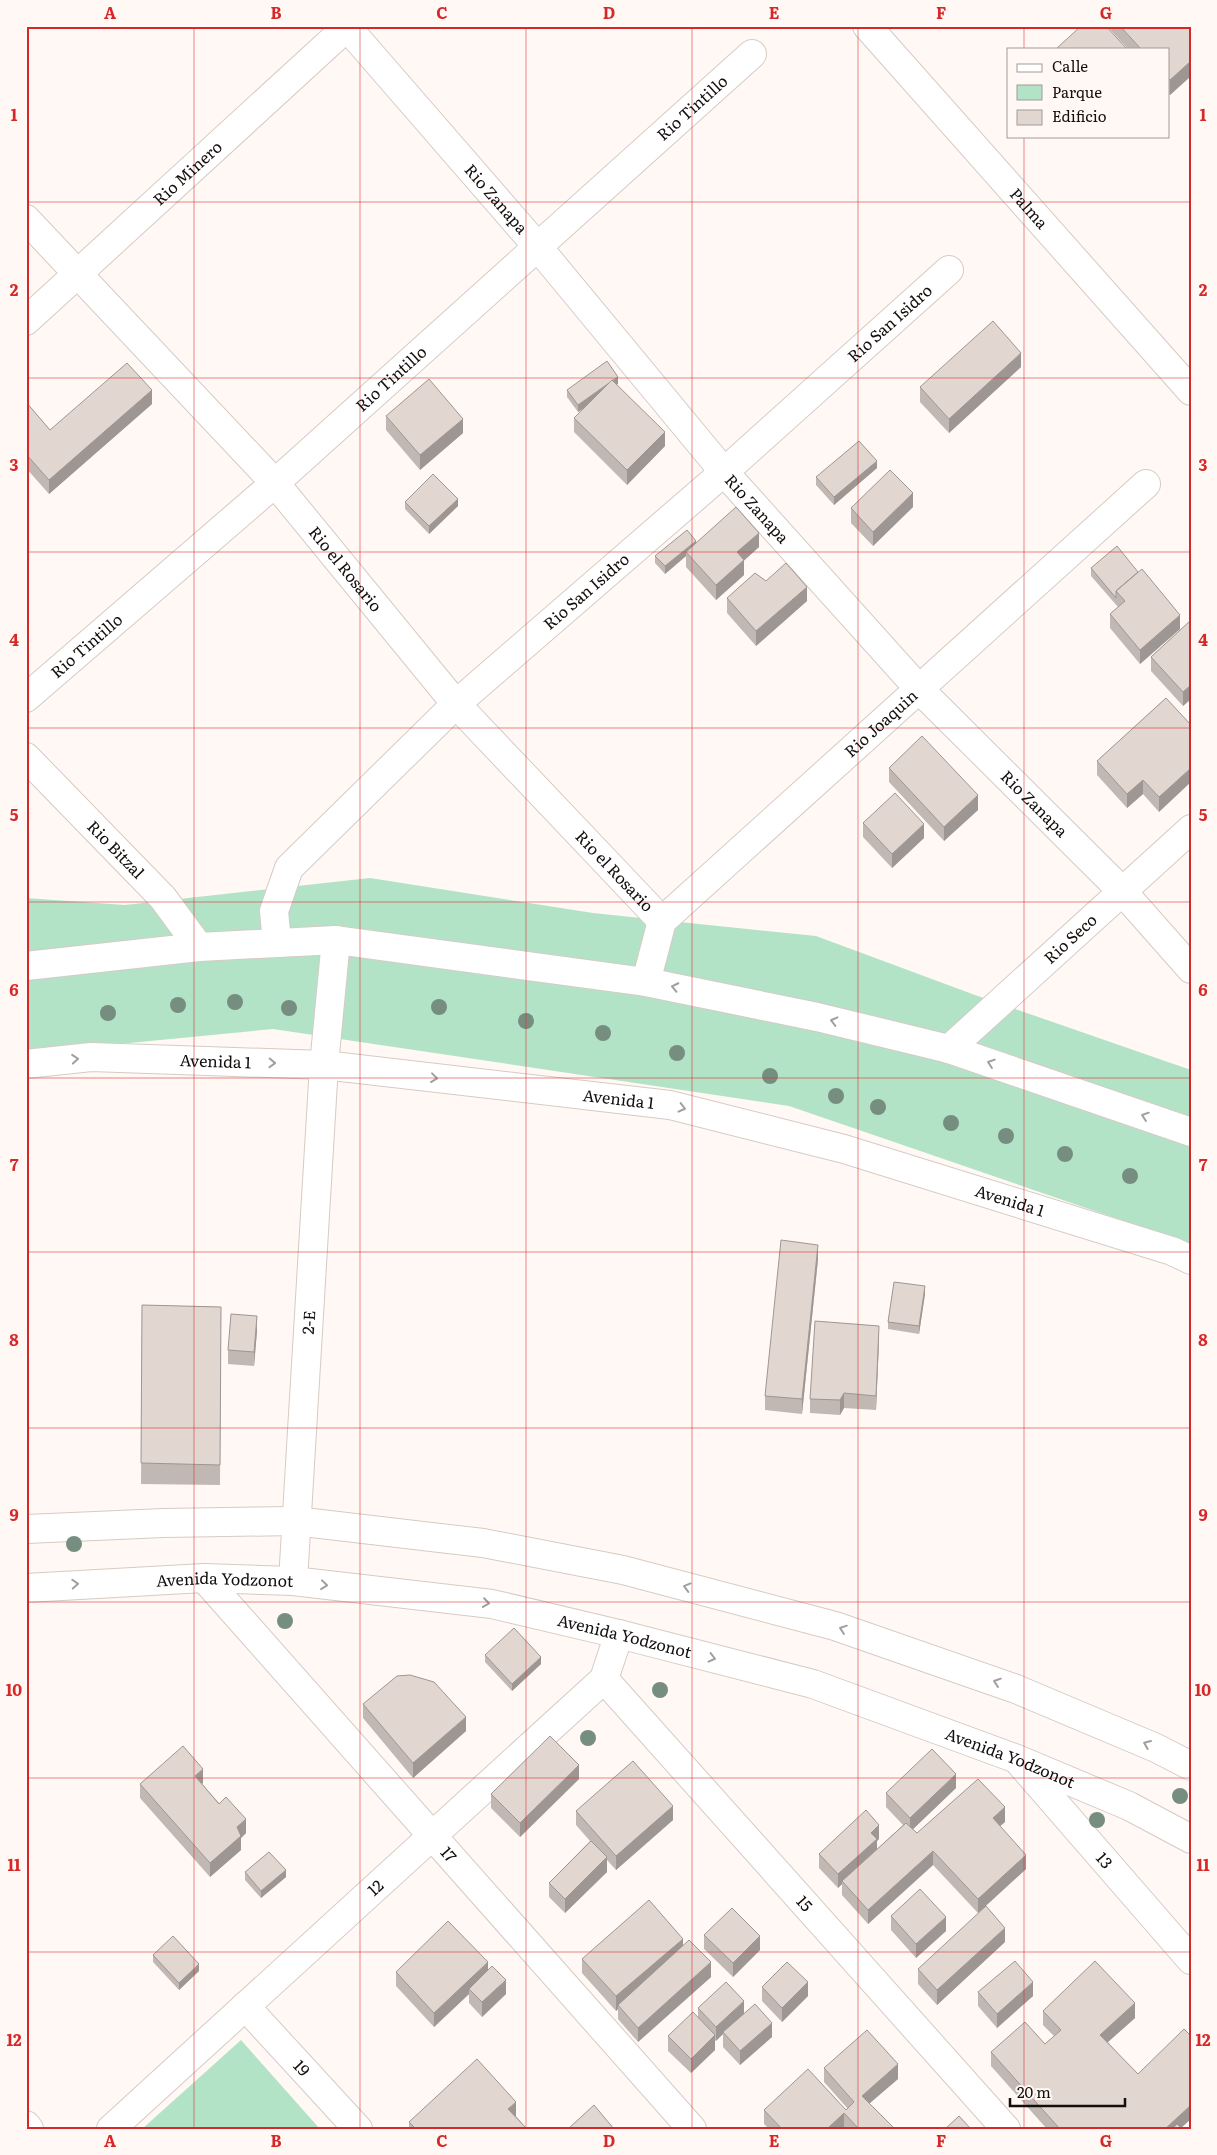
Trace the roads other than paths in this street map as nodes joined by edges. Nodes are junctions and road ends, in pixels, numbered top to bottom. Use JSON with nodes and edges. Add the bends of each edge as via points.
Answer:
{"nodes":[{"id":1,"x":867,"y":26,"type":"edge"},
{"id":2,"x":347,"y":27,"type":"edge"},
{"id":3,"x":752,"y":54,"type":"dead end"},
{"id":4,"x":26,"y":219,"type":"edge"},
{"id":5,"x":537,"y":246,"type":"junction"},
{"id":6,"x":949,"y":270,"type":"dead end"},
{"id":7,"x":77,"y":274,"type":"junction"},
{"id":8,"x":26,"y":321,"type":"edge"},
{"id":9,"x":1191,"y":390,"type":"edge"},
{"id":10,"x":724,"y":472,"type":"junction"},
{"id":11,"x":275,"y":483,"type":"junction"},
{"id":12,"x":1146,"y":484,"type":"dead end"},
{"id":13,"x":920,"y":690,"type":"junction"},
{"id":14,"x":26,"y":698,"type":"edge"},
{"id":15,"x":456,"y":704,"type":"junction"},
{"id":16,"x":26,"y":757,"type":"edge"},
{"id":17,"x":1191,"y":829,"type":"edge"},
{"id":18,"x":1122,"y":891,"type":"junction"},
{"id":19,"x":662,"y":921,"type":"junction"},
{"id":20,"x":336,"y":940,"type":"junction"},
{"id":21,"x":277,"y":943,"type":"junction"},
{"id":22,"x":198,"y":946,"type":"junction"},
{"id":23,"x":26,"y":966,"type":"edge"},
{"id":24,"x":1191,"y":969,"type":"edge"},
{"id":25,"x":646,"y":982,"type":"junction"},
{"id":26,"x":950,"y":1049,"type":"junction"},
{"id":27,"x":26,"y":1064,"type":"edge"},
{"id":28,"x":324,"y":1065,"type":"junction"},
{"id":29,"x":1191,"y":1132,"type":"edge"},
{"id":30,"x":1191,"y":1260,"type":"edge"},
{"id":31,"x":295,"y":1521,"type":"junction"},
{"id":32,"x":26,"y":1529,"type":"edge"},
{"id":33,"x":204,"y":1578,"type":"junction"},
{"id":34,"x":293,"y":1582,"type":"junction"},
{"id":35,"x":26,"y":1588,"type":"edge"},
{"id":36,"x":619,"y":1634,"type":"junction"},
{"id":37,"x":604,"y":1679,"type":"junction"},
{"id":38,"x":1017,"y":1760,"type":"junction"},
{"id":39,"x":1191,"y":1766,"type":"edge"},
{"id":40,"x":433,"y":1836,"type":"junction"},
{"id":41,"x":1191,"y":1839,"type":"edge"},
{"id":42,"x":1191,"y":1960,"type":"edge"},
{"id":43,"x":245,"y":2006,"type":"junction"},
{"id":44,"x":26,"y":2126,"type":"edge"},
{"id":45,"x":29,"y":2129,"type":"edge"},
{"id":46,"x":111,"y":2129,"type":"edge"},
{"id":47,"x":358,"y":2129,"type":"edge"},
{"id":48,"x":692,"y":2129,"type":"edge"},
{"id":49,"x":1006,"y":2129,"type":"edge"}],
"edges":[{"from":1,"to":9,"type":"street","name":"Palma"},
{"from":2,"to":5,"type":"street","name":"Rio Zanapa"},
{"from":2,"to":7,"type":"street","name":"Rio Minero"},
{"from":3,"to":5,"type":"street","name":"Rio Tintillo"},
{"from":4,"to":7,"type":"street","name":"Rio el Rosario"},
{"from":5,"to":10,"type":"street","name":"Rio Zanapa"},
{"from":5,"to":11,"type":"street","name":"Rio Tintillo"},
{"from":6,"to":10,"type":"street","name":"Rio San Isidro"},
{"from":7,"to":8,"type":"street","name":"Rio Minero"},
{"from":7,"to":11,"type":"street","name":"Rio el Rosario"},
{"from":10,"to":13,"type":"street","name":"Rio Zanapa"},
{"from":10,"to":15,"type":"street","name":"Rio San Isidro"},
{"from":11,"to":14,"type":"street","name":"Rio Tintillo"},
{"from":11,"to":15,"type":"street","name":"Rio el Rosario"},
{"from":12,"to":13,"type":"street","name":"Rio Joaquin"},
{"from":13,"to":18,"type":"street","name":"Rio Zanapa"},
{"from":13,"to":19,"type":"street","name":"Rio Joaquin"},
{"from":15,"to":19,"type":"street","name":"Rio el Rosario"},
{"from":15,"to":21,"type":"street","name":"Rio San Isidro","via":[[288,868],[274,911]]},
{"from":16,"to":22,"type":"street","name":"Rio Bitzal","via":[[163,898]]},
{"from":17,"to":18,"type":"street","name":"Rio Seco"},
{"from":18,"to":24,"type":"street","name":"Rio Zanapa"},
{"from":18,"to":26,"type":"street","name":"Rio Seco"},
{"from":19,"to":25,"type":"street"},
{"from":20,"to":21,"type":"street"},
{"from":20,"to":25,"type":"street"},
{"from":20,"to":28,"type":"street","name":"2-E"},
{"from":21,"to":22,"type":"street"},
{"from":22,"to":23,"type":"street"},
{"from":26,"to":25,"type":"street","one_way":true,"via":[[817,1017]]},
{"from":29,"to":26,"type":"street","one_way":true},
{"from":27,"to":28,"type":"street","name":"Avenida 1","one_way":true,"via":[[91,1058]]},
{"from":28,"to":30,"type":"street","name":"Avenida 1","one_way":true,"via":[[670,1105],[844,1149],[1172,1251]]},
{"from":28,"to":31,"type":"street","name":"2-E"},
{"from":31,"to":32,"type":"street"},
{"from":31,"to":34,"type":"street","name":"2-E"},
{"from":39,"to":31,"type":"street","one_way":true,"via":[[1016,1689],[835,1626],[623,1570],[483,1543]]},
{"from":33,"to":34,"type":"street","name":"Avenida Yodzonot"},
{"from":35,"to":33,"type":"street","name":"Avenida Yodzonot","one_way":true},
{"from":33,"to":40,"type":"street","name":"17"},
{"from":34,"to":36,"type":"street","name":"Avenida Yodzonot","one_way":true,"via":[[492,1604]]},
{"from":36,"to":37,"type":"street","name":"12"},
{"from":36,"to":38,"type":"street","name":"Avenida Yodzonot","one_way":true,"via":[[812,1684]]},
{"from":37,"to":40,"type":"street","name":"12"},
{"from":37,"to":49,"type":"street","name":"15"},
{"from":38,"to":41,"type":"street","name":"Avenida Yodzonot","via":[[1129,1806]]},
{"from":38,"to":42,"type":"street","name":"13"},
{"from":40,"to":43,"type":"street","name":"12"},
{"from":40,"to":48,"type":"street","name":"17"},
{"from":43,"to":46,"type":"street","name":"12"},
{"from":43,"to":47,"type":"street","name":"19"},
{"from":44,"to":45,"type":"street"}]}
